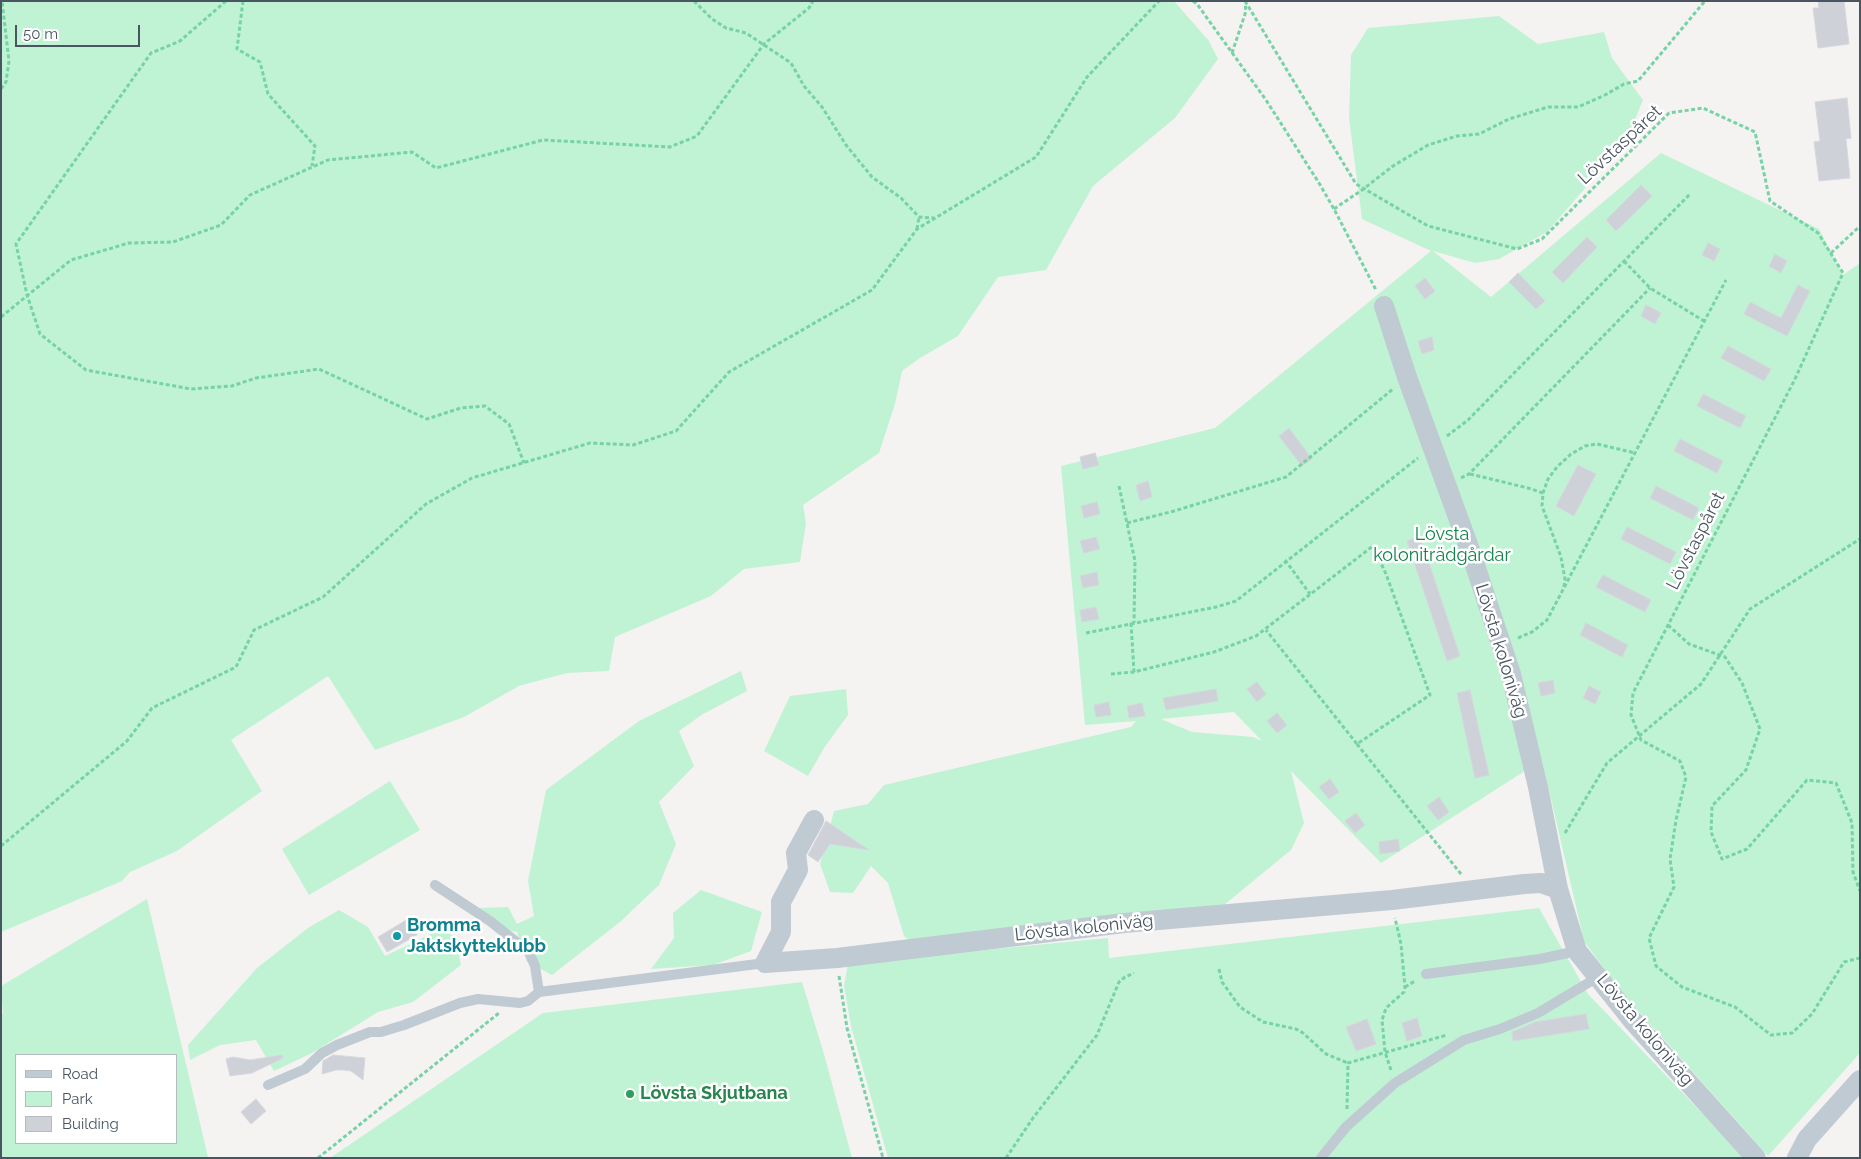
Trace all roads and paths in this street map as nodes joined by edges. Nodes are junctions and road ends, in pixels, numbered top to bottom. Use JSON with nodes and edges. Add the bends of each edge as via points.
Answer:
{"nodes":[{"id":1,"x":2,"y":1,"type":"edge"},
{"id":2,"x":226,"y":1,"type":"edge"},
{"id":3,"x":243,"y":1,"type":"edge"},
{"id":4,"x":694,"y":1,"type":"edge"},
{"id":5,"x":813,"y":1,"type":"edge"},
{"id":6,"x":1159,"y":1,"type":"edge"},
{"id":7,"x":1193,"y":1,"type":"edge"},
{"id":8,"x":1705,"y":1,"type":"edge"},
{"id":9,"x":1245,"y":2,"type":"edge"},
{"id":10,"x":764,"y":44,"type":"junction"},
{"id":11,"x":1232,"y":54,"type":"junction"},
{"id":12,"x":1,"y":89,"type":"edge"},
{"id":13,"x":312,"y":167,"type":"junction"},
{"id":14,"x":1364,"y":188,"type":"junction"},
{"id":15,"x":1690,"y":194,"type":"dead end"},
{"id":16,"x":1334,"y":209,"type":"junction"},
{"id":17,"x":919,"y":217,"type":"junction"},
{"id":18,"x":934,"y":218,"type":"junction"},
{"id":19,"x":1860,"y":226,"type":"edge"},
{"id":20,"x":917,"y":229,"type":"junction"},
{"id":21,"x":1831,"y":253,"type":"junction"},
{"id":22,"x":1624,"y":261,"type":"junction"},
{"id":23,"x":1726,"y":280,"type":"dead end"},
{"id":24,"x":1650,"y":288,"type":"junction"},
{"id":25,"x":27,"y":295,"type":"junction"},
{"id":26,"x":1384,"y":306,"type":"joint"},
{"id":27,"x":1,"y":317,"type":"edge"},
{"id":28,"x":1704,"y":321,"type":"junction"},
{"id":29,"x":1407,"y":377,"type":"junction"},
{"id":30,"x":1433,"y":446,"type":"junction"},
{"id":31,"x":1635,"y":453,"type":"junction"},
{"id":32,"x":524,"y":462,"type":"junction"},
{"id":33,"x":1469,"y":474,"type":"junction"},
{"id":34,"x":1119,"y":486,"type":"dead end"},
{"id":35,"x":1447,"y":486,"type":"junction"},
{"id":36,"x":1543,"y":493,"type":"junction"},
{"id":37,"x":1127,"y":523,"type":"junction"},
{"id":38,"x":1860,"y":539,"type":"edge"},
{"id":39,"x":1285,"y":560,"type":"junction"},
{"id":40,"x":1564,"y":590,"type":"junction"},
{"id":41,"x":1310,"y":594,"type":"junction"},
{"id":42,"x":1133,"y":623,"type":"junction"},
{"id":43,"x":1668,"y":625,"type":"junction"},
{"id":44,"x":1266,"y":630,"type":"junction"},
{"id":45,"x":1086,"y":633,"type":"dead end"},
{"id":46,"x":1501,"y":645,"type":"junction"},
{"id":47,"x":1720,"y":655,"type":"junction"},
{"id":48,"x":1134,"y":672,"type":"junction"},
{"id":49,"x":1111,"y":674,"type":"dead end"},
{"id":50,"x":1640,"y":735,"type":"junction"},
{"id":51,"x":1357,"y":744,"type":"junction"},
{"id":52,"x":814,"y":820,"type":"dead end"},
{"id":53,"x":1,"y":846,"type":"edge"},
{"id":54,"x":1551,"y":855,"type":"junction"},
{"id":55,"x":435,"y":886,"type":"dead end"},
{"id":56,"x":1558,"y":889,"type":"junction"},
{"id":57,"x":1860,"y":891,"type":"edge"},
{"id":58,"x":1479,"y":895,"type":"junction"},
{"id":59,"x":1392,"y":900,"type":"junction"},
{"id":60,"x":1578,"y":951,"type":"junction"},
{"id":61,"x":837,"y":958,"type":"junction"},
{"id":62,"x":1860,"y":958,"type":"edge"},
{"id":63,"x":765,"y":963,"type":"junction"},
{"id":64,"x":1219,"y":969,"type":"dead end"},
{"id":65,"x":1134,"y":973,"type":"dead end"},
{"id":66,"x":1426,"y":974,"type":"dead end"},
{"id":67,"x":1598,"y":977,"type":"junction"},
{"id":68,"x":539,"y":992,"type":"junction"},
{"id":69,"x":520,"y":1003,"type":"junction"},
{"id":70,"x":1464,"y":1040,"type":"junction"},
{"id":71,"x":1385,"y":1052,"type":"junction"},
{"id":72,"x":1348,"y":1063,"type":"junction"},
{"id":73,"x":1860,"y":1080,"type":"edge"},
{"id":74,"x":1395,"y":1083,"type":"junction"},
{"id":75,"x":268,"y":1085,"type":"dead end"},
{"id":76,"x":1346,"y":1127,"type":"junction"},
{"id":77,"x":318,"y":1158,"type":"edge"},
{"id":78,"x":882,"y":1158,"type":"edge"},
{"id":79,"x":1006,"y":1158,"type":"edge"},
{"id":80,"x":1321,"y":1158,"type":"edge"},
{"id":81,"x":1756,"y":1158,"type":"edge"},
{"id":82,"x":1797,"y":1158,"type":"edge"}],
"edges":[{"from":1,"to":12,"type":"path","via":[[9,60],[6,82]]},
{"from":2,"to":25,"type":"path","via":[[180,41],[151,53],[16,244]]},
{"from":3,"to":13,"type":"path","via":[[237,50],[260,62],[268,94],[315,146]]},
{"from":4,"to":10,"type":"path","via":[[726,28],[746,33]]},
{"from":5,"to":10,"type":"path"},
{"from":6,"to":18,"type":"path","via":[[1087,77],[1036,157]]},
{"from":7,"to":11,"type":"path"},
{"from":8,"to":14,"type":"path","via":[[1638,81],[1624,84],[1578,107],[1548,107],[1517,116],[1480,134],[1457,136],[1428,145]]},
{"from":9,"to":11,"type":"path","via":[[1246,11]]},
{"from":9,"to":14,"type":"path","name":"Lövstaspåret","via":[[1356,184]]},
{"from":10,"to":13,"type":"path","via":[[697,136],[670,147],[543,140],[436,168],[412,152],[328,160]]},
{"from":10,"to":17,"type":"path","via":[[790,63],[872,177],[901,198]]},
{"from":11,"to":16,"type":"path","via":[[1266,100]]},
{"from":13,"to":25,"type":"path","via":[[250,195],[221,225],[172,242],[129,242],[71,260]]},
{"from":14,"to":16,"type":"path"},
{"from":14,"to":21,"type":"path","name":"Lövstaspåret","via":[[1428,226],[1517,249],[1542,239],[1669,113],[1703,108],[1755,132],[1770,201],[1818,233]]},
{"from":15,"to":22,"type":"path"},
{"from":16,"to":26,"type":"path"},
{"from":17,"to":18,"type":"path"},
{"from":17,"to":20,"type":"path"},
{"from":18,"to":20,"type":"path"},
{"from":19,"to":21,"type":"path"},
{"from":20,"to":32,"type":"path","via":[[872,290],[729,372],[676,431],[633,445],[590,443]]},
{"from":21,"to":43,"type":"path","name":"Lövstaspåret","via":[[1843,273],[1795,379]]},
{"from":22,"to":24,"type":"path"},
{"from":22,"to":30,"type":"path","via":[[1468,420]]},
{"from":23,"to":28,"type":"path"},
{"from":24,"to":28,"type":"path"},
{"from":24,"to":33,"type":"path"},
{"from":25,"to":27,"type":"path"},
{"from":25,"to":32,"type":"path","via":[[40,334],[86,370],[191,389],[232,386],[256,378],[319,370],[427,419],[461,408],[485,406],[509,424]]},
{"from":26,"to":29,"type":"street","name":"Lövsta koloniväg"},
{"from":28,"to":31,"type":"path"},
{"from":29,"to":30,"type":"street","name":"Lövsta koloniväg"},
{"from":29,"to":37,"type":"path","via":[[1286,477]]},
{"from":30,"to":35,"type":"street","name":"Lövsta koloniväg"},
{"from":30,"to":39,"type":"path"},
{"from":31,"to":36,"type":"path","via":[[1597,444],[1584,446],[1557,466]]},
{"from":31,"to":40,"type":"path"},
{"from":32,"to":53,"type":"path","via":[[472,478],[426,504],[323,597],[254,630],[236,667],[152,708],[127,741]]},
{"from":33,"to":35,"type":"path"},
{"from":33,"to":36,"type":"path"},
{"from":34,"to":37,"type":"path"},
{"from":35,"to":46,"type":"street","name":"Lövsta koloniväg"},
{"from":36,"to":40,"type":"path","via":[[1542,506],[1561,557]]},
{"from":37,"to":42,"type":"path","via":[[1134,561]]},
{"from":38,"to":47,"type":"path","via":[[1750,609]]},
{"from":39,"to":41,"type":"path"},
{"from":39,"to":42,"type":"path","via":[[1236,601]]},
{"from":40,"to":46,"type":"path","via":[[1548,620],[1532,632]]},
{"from":41,"to":44,"type":"path"},
{"from":41,"to":51,"type":"path","via":[[1373,546],[1430,695]]},
{"from":42,"to":45,"type":"path"},
{"from":42,"to":48,"type":"path"},
{"from":43,"to":47,"type":"path","via":[[1690,644]]},
{"from":43,"to":50,"type":"path","name":"Lövstaspåret","via":[[1634,693],[1631,715]]},
{"from":44,"to":48,"type":"path","via":[[1214,652]]},
{"from":44,"to":51,"type":"path"},
{"from":46,"to":54,"type":"street","name":"Lövsta koloniväg","via":[[1520,712]]},
{"from":47,"to":50,"type":"path","via":[[1701,684]]},
{"from":47,"to":57,"type":"path","via":[[1725,657],[1742,684],[1760,729],[1746,770],[1712,806],[1711,832],[1722,858],[1748,849],[1807,780],[1836,783],[1852,823],[1853,872]]},
{"from":48,"to":49,"type":"path"},
{"from":50,"to":54,"type":"path","via":[[1607,763]]},
{"from":50,"to":62,"type":"path","via":[[1642,740],[1680,761],[1686,777],[1670,859],[1674,887],[1649,938],[1656,966],[1682,987],[1735,1008],[1771,1035],[1792,1033],[1812,1014],[1844,962]]},
{"from":51,"to":58,"type":"path"},
{"from":52,"to":63,"type":"street","via":[[796,853],[798,870],[781,902],[780,932]]},
{"from":54,"to":56,"type":"street","name":"Lövsta koloniväg"},
{"from":55,"to":68,"type":"lane","via":[[490,921],[529,952]]},
{"from":56,"to":58,"type":"street","name":"Lövsta koloniväg","via":[[1541,883]]},
{"from":56,"to":60,"type":"street","name":"Lövsta koloniväg"},
{"from":58,"to":59,"type":"street","name":"Lövsta koloniväg"},
{"from":59,"to":61,"type":"street","name":"Lövsta koloniväg","via":[[1303,913],[1124,923]]},
{"from":59,"to":71,"type":"path","via":[[1405,987],[1404,992],[1386,1008],[1382,1020]]},
{"from":60,"to":66,"type":"lane"},
{"from":60,"to":67,"type":"street","name":"Lövsta koloniväg"},
{"from":61,"to":63,"type":"street","name":"Lövsta koloniväg"},
{"from":61,"to":78,"type":"path","via":[[847,1028]]},
{"from":63,"to":68,"type":"lane"},
{"from":64,"to":72,"type":"path","via":[[1222,982],[1240,1007],[1263,1022],[1304,1033],[1326,1054]]},
{"from":65,"to":79,"type":"path","via":[[1119,982],[1096,1035],[1038,1110]]},
{"from":67,"to":70,"type":"lane","via":[[1538,1012]]},
{"from":67,"to":81,"type":"street","name":"Lövsta koloniväg","via":[[1633,1021]]},
{"from":68,"to":69,"type":"lane"},
{"from":69,"to":75,"type":"lane","via":[[478,999],[404,1025],[370,1032],[337,1044],[305,1069]]},
{"from":69,"to":77,"type":"path","via":[[498,1014]]},
{"from":70,"to":71,"type":"path","via":[[1457,1035],[1444,1034]]},
{"from":70,"to":74,"type":"lane"},
{"from":71,"to":72,"type":"path"},
{"from":71,"to":74,"type":"path"},
{"from":72,"to":76,"type":"path"},
{"from":73,"to":82,"type":"street","via":[[1807,1139]]},
{"from":74,"to":76,"type":"lane"},
{"from":76,"to":80,"type":"lane"}]}
